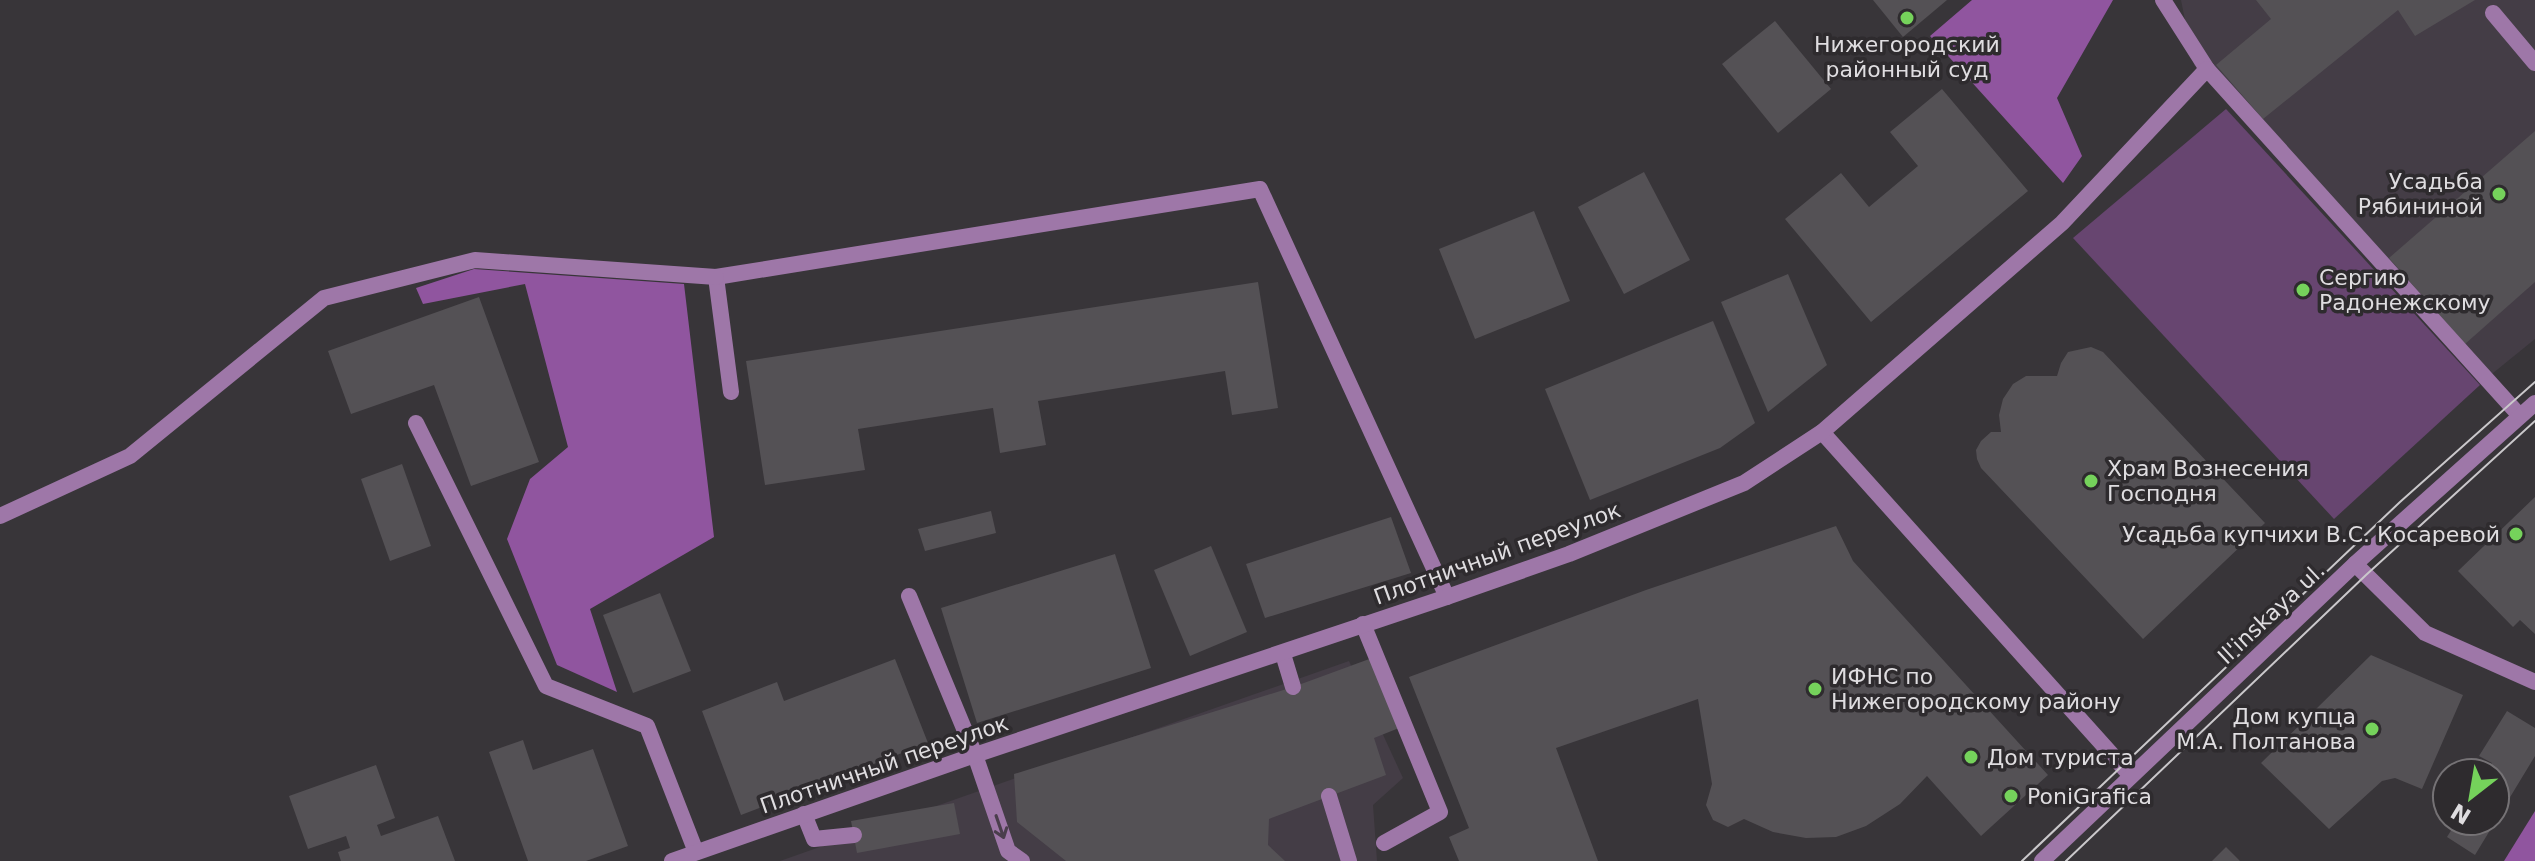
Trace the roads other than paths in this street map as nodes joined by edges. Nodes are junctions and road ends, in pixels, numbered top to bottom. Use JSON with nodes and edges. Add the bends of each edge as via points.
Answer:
{"nodes":[{"id":1,"x":2163,"y":0,"type":"edge"},
{"id":2,"x":2493,"y":13,"type":"dead end"},
{"id":3,"x":2535,"y":63,"type":"edge"},
{"id":4,"x":2207,"y":69,"type":"junction"},
{"id":5,"x":716,"y":277,"type":"junction"},
{"id":6,"x":731,"y":392,"type":"dead end"},
{"id":7,"x":2535,"y":403,"type":"edge"},
{"id":8,"x":2520,"y":416,"type":"junction"},
{"id":9,"x":416,"y":423,"type":"dead end"},
{"id":10,"x":1822,"y":432,"type":"junction"},
{"id":11,"x":0,"y":516,"type":"edge"},
{"id":12,"x":2355,"y":564,"type":"junction"},
{"id":13,"x":909,"y":596,"type":"dead end"},
{"id":14,"x":1447,"y":597,"type":"junction"},
{"id":15,"x":1363,"y":624,"type":"junction"},
{"id":16,"x":1283,"y":654,"type":"junction"},
{"id":17,"x":2535,"y":682,"type":"edge"},
{"id":18,"x":1293,"y":687,"type":"dead end"},
{"id":19,"x":975,"y":755,"type":"junction"},
{"id":20,"x":2131,"y":776,"type":"junction"},
{"id":21,"x":1329,"y":796,"type":"dead end"},
{"id":22,"x":804,"y":814,"type":"junction"},
{"id":23,"x":854,"y":835,"type":"dead end"},
{"id":24,"x":1384,"y":843,"type":"dead end"},
{"id":25,"x":696,"y":852,"type":"junction"},
{"id":26,"x":672,"y":861,"type":"edge"},
{"id":27,"x":1022,"y":861,"type":"edge"},
{"id":28,"x":1349,"y":861,"type":"edge"},
{"id":29,"x":2042,"y":861,"type":"edge"}],
"edges":[{"from":1,"to":4,"type":"street"},
{"from":2,"to":3,"type":"street"},
{"from":4,"to":8,"type":"street"},
{"from":4,"to":10,"type":"street","name":"Плотничный переулок","via":[[2062,223]]},
{"from":5,"to":6,"type":"street"},
{"from":5,"to":11,"type":"street","via":[[475,260],[324,298],[130,456]]},
{"from":5,"to":14,"type":"street","via":[[1260,189]]},
{"from":7,"to":8,"type":"street","name":"Il'inskaya ul."},
{"from":8,"to":12,"type":"street","name":"Il'inskaya ul."},
{"from":9,"to":25,"type":"street","via":[[546,686],[647,726]]},
{"from":10,"to":14,"type":"street","name":"Плотничный переулок","via":[[1744,483]]},
{"from":10,"to":20,"type":"street"},
{"from":12,"to":17,"type":"street","via":[[2425,633]]},
{"from":12,"to":20,"type":"street","name":"Il'inskaya ul."},
{"from":13,"to":19,"type":"street"},
{"from":14,"to":15,"type":"street","name":"Плотничный переулок"},
{"from":15,"to":16,"type":"street","name":"Плотничный переулок"},
{"from":15,"to":24,"type":"street","via":[[1440,812]]},
{"from":16,"to":18,"type":"street"},
{"from":16,"to":19,"type":"street","name":"Плотничный переулок"},
{"from":19,"to":22,"type":"street","name":"Плотничный переулок"},
{"from":19,"to":27,"type":"street","one_way":true,"via":[[1008,851]]},
{"from":20,"to":29,"type":"street","name":"Il'inskaya ul."},
{"from":21,"to":28,"type":"street"},
{"from":22,"to":23,"type":"street","via":[[814,839]]},
{"from":22,"to":25,"type":"street","name":"Плотничный переулок"},
{"from":25,"to":26,"type":"street","name":"Плотничный переулок"}]}
